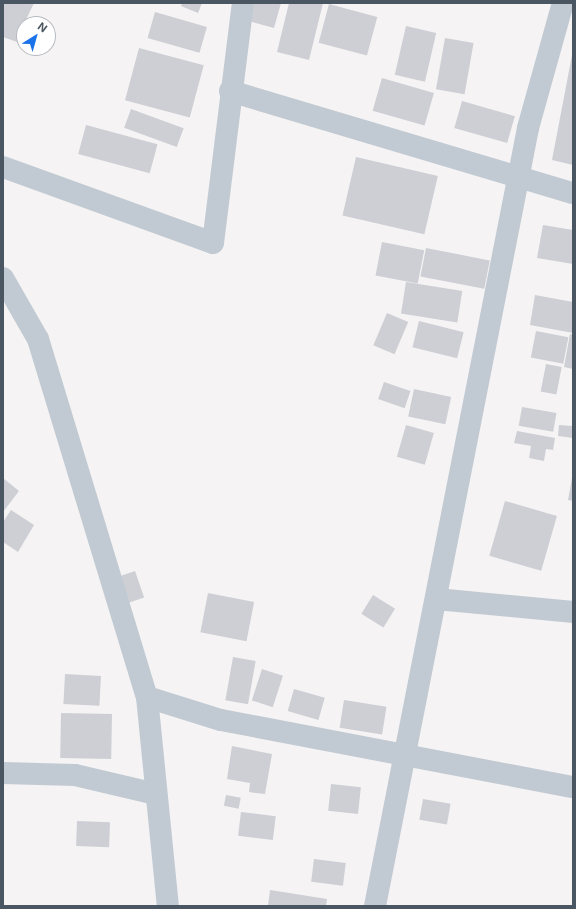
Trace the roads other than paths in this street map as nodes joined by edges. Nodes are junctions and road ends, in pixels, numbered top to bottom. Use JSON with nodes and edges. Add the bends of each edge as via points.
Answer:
{"nodes":[{"id":1,"x":243,"y":3,"type":"edge"},
{"id":2,"x":563,"y":3,"type":"edge"},
{"id":3,"x":230,"y":91,"type":"junction"},
{"id":4,"x":3,"y":167,"type":"edge"},
{"id":5,"x":521,"y":176,"type":"junction"},
{"id":6,"x":573,"y":193,"type":"edge"},
{"id":7,"x":4,"y":283,"type":"edge"},
{"id":8,"x":436,"y":599,"type":"junction"},
{"id":9,"x":573,"y":612,"type":"edge"},
{"id":10,"x":146,"y":697,"type":"junction"},
{"id":11,"x":405,"y":755,"type":"junction"},
{"id":12,"x":3,"y":772,"type":"edge"},
{"id":13,"x":573,"y":787,"type":"edge"},
{"id":14,"x":156,"y":794,"type":"junction"},
{"id":15,"x":168,"y":906,"type":"edge"},
{"id":16,"x":375,"y":906,"type":"edge"}],
"edges":[{"from":1,"to":3,"type":"street"},
{"from":2,"to":5,"type":"street","via":[[528,128]]},
{"from":3,"to":4,"type":"street","via":[[213,243]]},
{"from":3,"to":5,"type":"street"},
{"from":5,"to":6,"type":"street"},
{"from":5,"to":8,"type":"street"},
{"from":7,"to":10,"type":"street","via":[[38,339]]},
{"from":8,"to":9,"type":"street"},
{"from":8,"to":11,"type":"street"},
{"from":10,"to":11,"type":"street","via":[[221,720]]},
{"from":10,"to":14,"type":"street"},
{"from":11,"to":13,"type":"street"},
{"from":11,"to":16,"type":"street"},
{"from":12,"to":14,"type":"street","via":[[75,775]]},
{"from":14,"to":15,"type":"street"}]}
